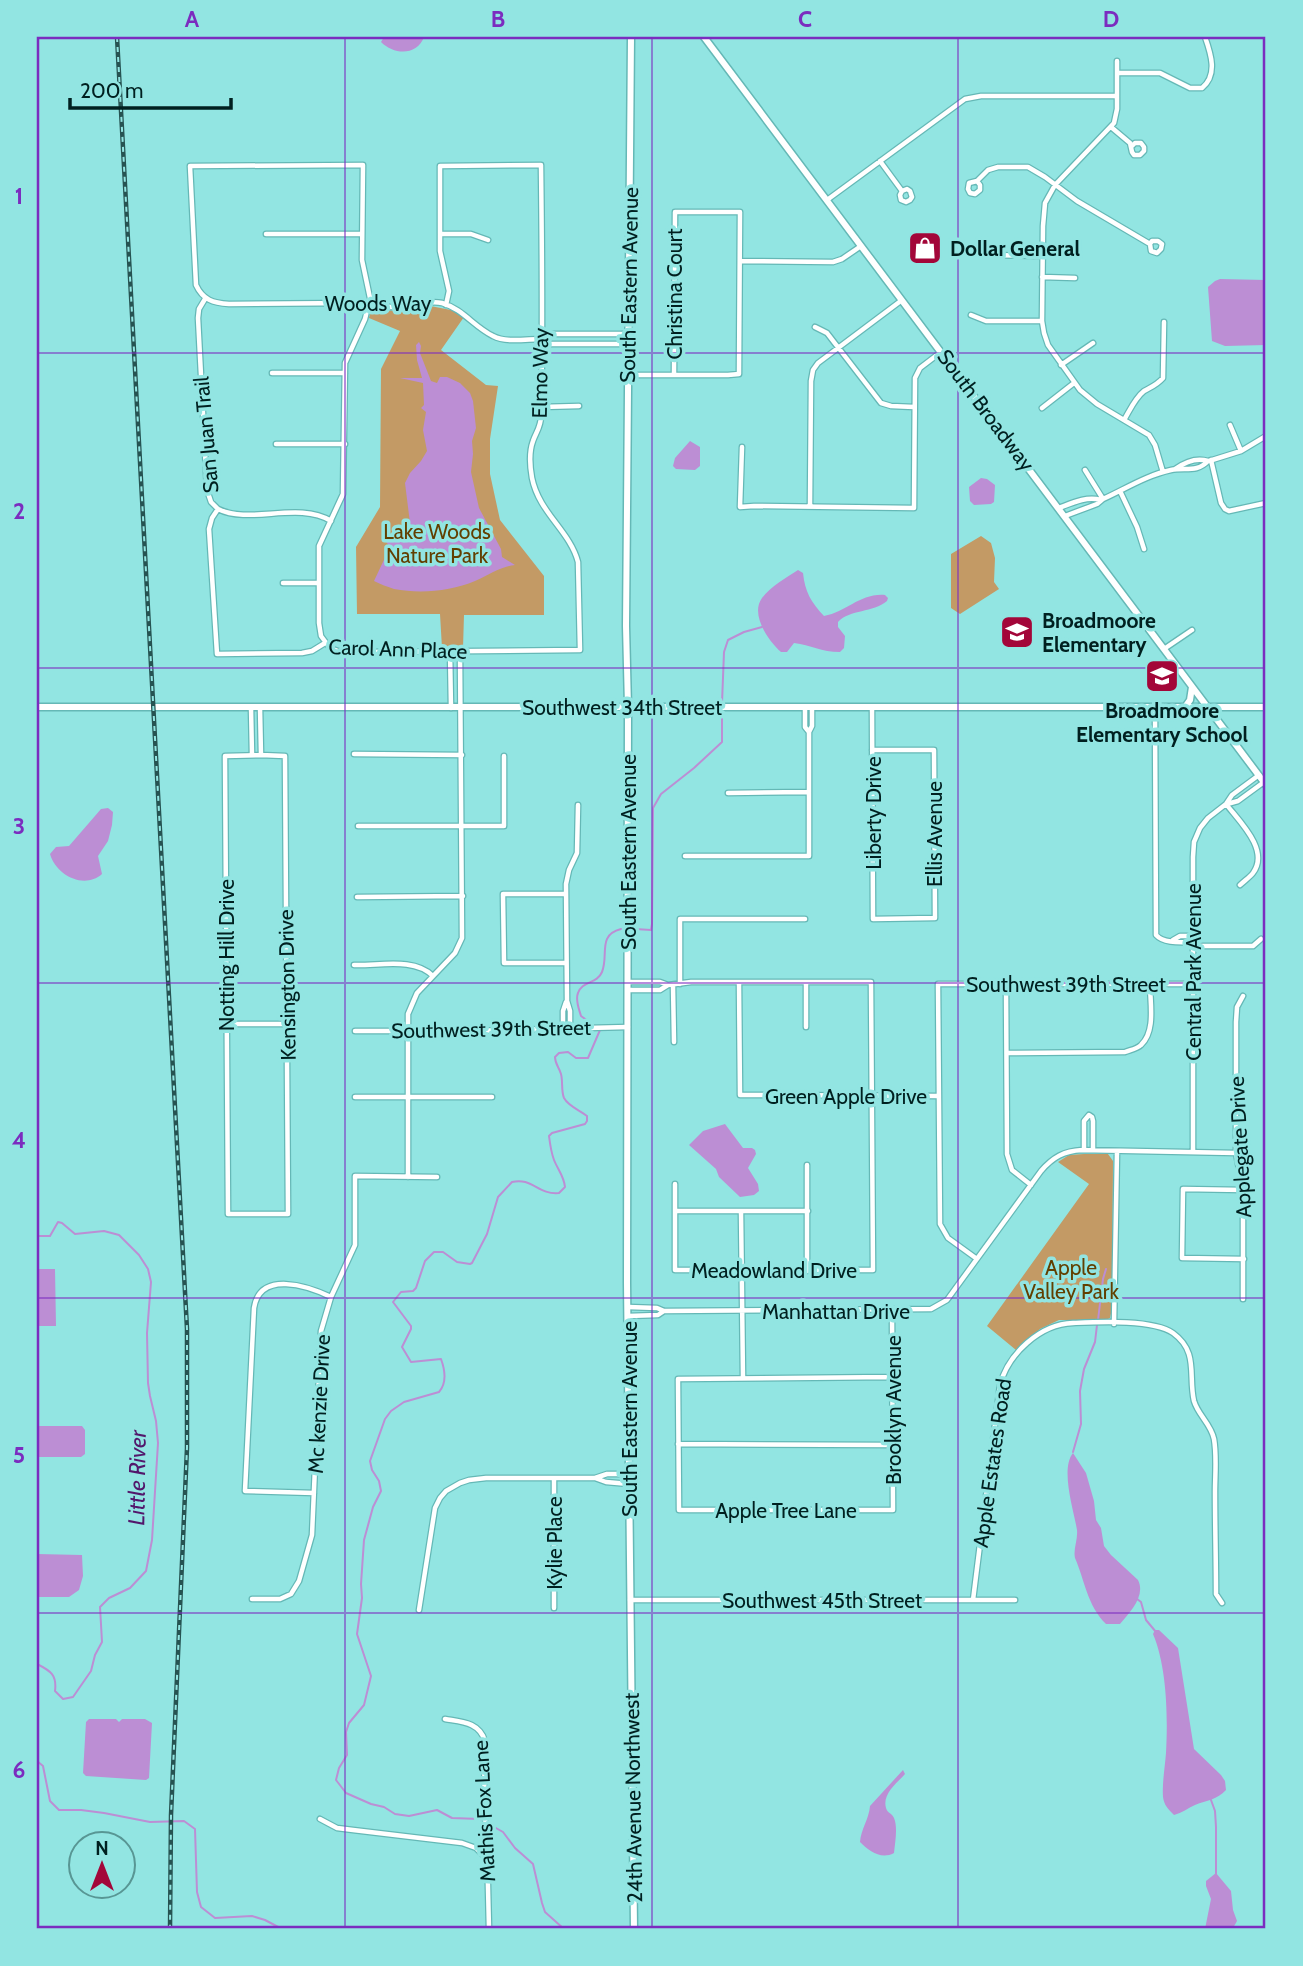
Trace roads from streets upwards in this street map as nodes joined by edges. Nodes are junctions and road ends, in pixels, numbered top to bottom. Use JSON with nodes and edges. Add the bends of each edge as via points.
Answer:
{"nodes":[{"id":1,"x":631,"y":37,"type":"edge"},
{"id":2,"x":704,"y":37,"type":"edge"},
{"id":3,"x":1205,"y":37,"type":"edge"},
{"id":4,"x":1117,"y":61,"type":"dead end"},
{"id":5,"x":1117,"y":73,"type":"junction"},
{"id":6,"x":1117,"y":96,"type":"junction"},
{"id":7,"x":1111,"y":127,"type":"junction"},
{"id":8,"x":1132,"y":146,"type":"dead end"},
{"id":9,"x":880,"y":161,"type":"junction"},
{"id":10,"x":977,"y":181,"type":"dead end"},
{"id":11,"x":1055,"y":184,"type":"junction"},
{"id":12,"x":902,"y":191,"type":"dead end"},
{"id":13,"x":827,"y":200,"type":"junction"},
{"id":14,"x":265,"y":234,"type":"dead end"},
{"id":15,"x":362,"y":234,"type":"junction"},
{"id":16,"x":440,"y":234,"type":"junction"},
{"id":17,"x":488,"y":240,"type":"dead end"},
{"id":18,"x":1150,"y":244,"type":"dead end"},
{"id":19,"x":862,"y":245,"type":"junction"},
{"id":20,"x":984,"y":255,"type":"dead end"},
{"id":21,"x":1042,"y":256,"type":"junction"},
{"id":22,"x":741,"y":261,"type":"junction"},
{"id":23,"x":1042,"y":277,"type":"junction"},
{"id":24,"x":1075,"y":278,"type":"dead end"},
{"id":25,"x":205,"y":299,"type":"junction"},
{"id":26,"x":902,"y":299,"type":"junction"},
{"id":27,"x":369,"y":304,"type":"junction"},
{"id":28,"x":446,"y":304,"type":"junction"},
{"id":29,"x":971,"y":315,"type":"dead end"},
{"id":30,"x":1042,"y":321,"type":"junction"},
{"id":31,"x":1164,"y":322,"type":"dead end"},
{"id":32,"x":816,"y":327,"type":"dead end"},
{"id":33,"x":629,"y":334,"type":"junction"},
{"id":34,"x":541,"y":339,"type":"junction"},
{"id":35,"x":629,"y":344,"type":"junction"},
{"id":36,"x":1093,"y":344,"type":"dead end"},
{"id":37,"x":838,"y":348,"type":"junction"},
{"id":38,"x":941,"y":351,"type":"junction"},
{"id":39,"x":1061,"y":365,"type":"junction"},
{"id":40,"x":272,"y":373,"type":"dead end"},
{"id":41,"x":345,"y":373,"type":"junction"},
{"id":42,"x":629,"y":375,"type":"junction"},
{"id":43,"x":674,"y":375,"type":"junction"},
{"id":44,"x":1074,"y":383,"type":"junction"},
{"id":45,"x":579,"y":406,"type":"dead end"},
{"id":46,"x":541,"y":407,"type":"junction"},
{"id":47,"x":914,"y":407,"type":"junction"},
{"id":48,"x":1042,"y":408,"type":"dead end"},
{"id":49,"x":1124,"y":420,"type":"junction"},
{"id":50,"x":1230,"y":425,"type":"dead end"},
{"id":51,"x":1266,"y":436,"type":"edge"},
{"id":52,"x":276,"y":444,"type":"dead end"},
{"id":53,"x":345,"y":444,"type":"junction"},
{"id":54,"x":742,"y":447,"type":"dead end"},
{"id":55,"x":1241,"y":451,"type":"junction"},
{"id":56,"x":1210,"y":461,"type":"junction"},
{"id":57,"x":1175,"y":469,"type":"junction"},
{"id":58,"x":1085,"y":470,"type":"dead end"},
{"id":59,"x":1163,"y":472,"type":"junction"},
{"id":60,"x":1120,"y":491,"type":"junction"},
{"id":61,"x":1102,"y":499,"type":"junction"},
{"id":62,"x":1266,"y":503,"type":"edge"},
{"id":63,"x":810,"y":506,"type":"junction"},
{"id":64,"x":1059,"y":508,"type":"junction"},
{"id":65,"x":218,"y":509,"type":"junction"},
{"id":66,"x":1226,"y":510,"type":"junction"},
{"id":67,"x":1065,"y":516,"type":"junction"},
{"id":68,"x":1224,"y":519,"type":"dead end"},
{"id":69,"x":331,"y":521,"type":"junction"},
{"id":70,"x":1144,"y":549,"type":"dead end"},
{"id":71,"x":283,"y":583,"type":"dead end"},
{"id":72,"x":319,"y":583,"type":"junction"},
{"id":73,"x":1192,"y":630,"type":"dead end"},
{"id":74,"x":325,"y":643,"type":"junction"},
{"id":75,"x":1164,"y":649,"type":"junction"},
{"id":76,"x":580,"y":650,"type":"joint"},
{"id":77,"x":450,"y":651,"type":"junction"},
{"id":78,"x":460,"y":651,"type":"junction"},
{"id":79,"x":217,"y":654,"type":"joint"},
{"id":80,"x":1192,"y":687,"type":"junction"},
{"id":81,"x":1207,"y":706,"type":"junction"},
{"id":82,"x":37,"y":707,"type":"edge"},
{"id":83,"x":251,"y":707,"type":"junction"},
{"id":84,"x":260,"y":707,"type":"junction"},
{"id":85,"x":628,"y":707,"type":"junction"},
{"id":86,"x":808,"y":707,"type":"junction"},
{"id":87,"x":872,"y":707,"type":"junction"},
{"id":88,"x":1155,"y":707,"type":"junction"},
{"id":89,"x":1185,"y":707,"type":"junction"},
{"id":90,"x":1266,"y":707,"type":"edge"},
{"id":91,"x":450,"y":708,"type":"junction"},
{"id":92,"x":461,"y":708,"type":"junction"},
{"id":93,"x":873,"y":750,"type":"junction"},
{"id":94,"x":354,"y":754,"type":"dead end"},
{"id":95,"x":252,"y":755,"type":"junction"},
{"id":96,"x":261,"y":755,"type":"junction"},
{"id":97,"x":462,"y":755,"type":"junction"},
{"id":98,"x":504,"y":755,"type":"dead end"},
{"id":99,"x":285,"y":756,"type":"joint"},
{"id":100,"x":1263,"y":781,"type":"edge"},
{"id":101,"x":1242,"y":788,"type":"junction"},
{"id":102,"x":809,"y":792,"type":"junction"},
{"id":103,"x":728,"y":793,"type":"dead end"},
{"id":104,"x":1247,"y":794,"type":"junction"},
{"id":105,"x":1226,"y":804,"type":"junction"},
{"id":106,"x":578,"y":805,"type":"dead end"},
{"id":107,"x":358,"y":826,"type":"dead end"},
{"id":108,"x":462,"y":826,"type":"junction"},
{"id":109,"x":685,"y":856,"type":"dead end"},
{"id":110,"x":1240,"y":885,"type":"dead end"},
{"id":111,"x":566,"y":894,"type":"junction"},
{"id":112,"x":463,"y":896,"type":"junction"},
{"id":113,"x":357,"y":897,"type":"dead end"},
{"id":114,"x":935,"y":918,"type":"joint"},
{"id":115,"x":805,"y":919,"type":"dead end"},
{"id":116,"x":1261,"y":939,"type":"dead end"},
{"id":117,"x":1193,"y":941,"type":"junction"},
{"id":118,"x":566,"y":963,"type":"junction"},
{"id":119,"x":354,"y":965,"type":"dead end"},
{"id":120,"x":433,"y":976,"type":"junction"},
{"id":121,"x":628,"y":982,"type":"junction"},
{"id":122,"x":739,"y":982,"type":"junction"},
{"id":123,"x":806,"y":982,"type":"junction"},
{"id":124,"x":680,"y":984,"type":"junction"},
{"id":125,"x":1150,"y":984,"type":"junction"},
{"id":126,"x":1194,"y":984,"type":"junction"},
{"id":127,"x":671,"y":985,"type":"junction"},
{"id":128,"x":1006,"y":985,"type":"junction"},
{"id":129,"x":628,"y":990,"type":"junction"},
{"id":130,"x":1243,"y":996,"type":"dead end"},
{"id":131,"x":567,"y":1001,"type":"junction"},
{"id":132,"x":227,"y":1024,"type":"junction"},
{"id":133,"x":287,"y":1024,"type":"junction"},
{"id":134,"x":628,"y":1027,"type":"junction"},
{"id":135,"x":806,"y":1027,"type":"dead end"},
{"id":136,"x":563,"y":1028,"type":"junction"},
{"id":137,"x":570,"y":1028,"type":"junction"},
{"id":138,"x":355,"y":1031,"type":"dead end"},
{"id":139,"x":407,"y":1031,"type":"junction"},
{"id":140,"x":674,"y":1042,"type":"dead end"},
{"id":141,"x":1007,"y":1053,"type":"junction"},
{"id":142,"x":872,"y":1096,"type":"junction"},
{"id":143,"x":939,"y":1096,"type":"junction"},
{"id":144,"x":355,"y":1097,"type":"dead end"},
{"id":145,"x":408,"y":1097,"type":"junction"},
{"id":146,"x":492,"y":1097,"type":"dead end"},
{"id":147,"x":1084,"y":1150,"type":"junction"},
{"id":148,"x":1093,"y":1150,"type":"junction"},
{"id":149,"x":1117,"y":1151,"type":"junction"},
{"id":150,"x":1194,"y":1152,"type":"junction"},
{"id":151,"x":1236,"y":1153,"type":"junction"},
{"id":152,"x":807,"y":1165,"type":"dead end"},
{"id":153,"x":408,"y":1177,"type":"junction"},
{"id":154,"x":437,"y":1177,"type":"dead end"},
{"id":155,"x":675,"y":1184,"type":"dead end"},
{"id":156,"x":1031,"y":1185,"type":"junction"},
{"id":157,"x":1243,"y":1190,"type":"junction"},
{"id":158,"x":676,"y":1211,"type":"junction"},
{"id":159,"x":741,"y":1211,"type":"junction"},
{"id":160,"x":808,"y":1211,"type":"junction"},
{"id":161,"x":288,"y":1214,"type":"joint"},
{"id":162,"x":977,"y":1259,"type":"junction"},
{"id":163,"x":1244,"y":1259,"type":"junction"},
{"id":164,"x":741,"y":1271,"type":"junction"},
{"id":165,"x":807,"y":1271,"type":"junction"},
{"id":166,"x":331,"y":1297,"type":"junction"},
{"id":167,"x":1243,"y":1299,"type":"dead end"},
{"id":168,"x":628,"y":1307,"type":"junction"},
{"id":169,"x":892,"y":1310,"type":"junction"},
{"id":170,"x":664,"y":1311,"type":"junction"},
{"id":171,"x":742,"y":1311,"type":"junction"},
{"id":172,"x":628,"y":1316,"type":"junction"},
{"id":173,"x":1115,"y":1324,"type":"junction"},
{"id":174,"x":892,"y":1377,"type":"junction"},
{"id":175,"x":743,"y":1378,"type":"junction"},
{"id":176,"x":678,"y":1444,"type":"junction"},
{"id":177,"x":892,"y":1445,"type":"junction"},
{"id":178,"x":629,"y":1474,"type":"junction"},
{"id":179,"x":554,"y":1478,"type":"junction"},
{"id":180,"x":595,"y":1478,"type":"junction"},
{"id":181,"x":629,"y":1484,"type":"junction"},
{"id":182,"x":314,"y":1493,"type":"junction"},
{"id":183,"x":893,"y":1510,"type":"joint"},
{"id":184,"x":252,"y":1599,"type":"dead end"},
{"id":185,"x":630,"y":1600,"type":"junction"},
{"id":186,"x":973,"y":1600,"type":"junction"},
{"id":187,"x":1014,"y":1600,"type":"dead end"},
{"id":188,"x":1222,"y":1604,"type":"dead end"},
{"id":189,"x":554,"y":1608,"type":"dead end"},
{"id":190,"x":419,"y":1610,"type":"dead end"},
{"id":191,"x":631,"y":1668,"type":"joint"},
{"id":192,"x":445,"y":1719,"type":"dead end"},
{"id":193,"x":320,"y":1819,"type":"dead end"},
{"id":194,"x":488,"y":1860,"type":"junction"},
{"id":195,"x":489,"y":1929,"type":"edge"},
{"id":196,"x":634,"y":1929,"type":"edge"}],
"edges":[{"from":1,"to":33,"type":"street","name":"South Eastern Avenue"},
{"from":2,"to":13,"type":"street","name":"South Broadway"},
{"from":3,"to":5,"type":"street","via":[[1212,72],[1202,88],[1189,88],[1160,73]]},
{"from":4,"to":5,"type":"street"},
{"from":5,"to":6,"type":"street"},
{"from":6,"to":7,"type":"street","via":[[1117,116]]},
{"from":6,"to":9,"type":"street","via":[[965,99]]},
{"from":7,"to":8,"type":"street"},
{"from":7,"to":11,"type":"street"},
{"from":9,"to":12,"type":"street"},
{"from":9,"to":13,"type":"street"},
{"from":10,"to":11,"type":"street","via":[[998,167],[1026,167]]},
{"from":11,"to":18,"type":"street"},
{"from":11,"to":21,"type":"street","via":[[1043,214]]},
{"from":13,"to":19,"type":"street","name":"South Broadway"},
{"from":14,"to":15,"type":"street"},
{"from":15,"to":25,"type":"street","via":[[362,165],[190,166],[196,285]]},
{"from":15,"to":27,"type":"street"},
{"from":16,"to":17,"type":"street","via":[[471,234]]},
{"from":16,"to":28,"type":"street","via":[[449,296]]},
{"from":16,"to":34,"type":"street","name":"Elmo Way","via":[[440,166],[541,165]]},
{"from":19,"to":22,"type":"street","via":[[838,261]]},
{"from":19,"to":26,"type":"street","name":"South Broadway"},
{"from":20,"to":21,"type":"street"},
{"from":21,"to":23,"type":"street"},
{"from":22,"to":43,"type":"street","via":[[739,374]]},
{"from":22,"to":43,"type":"street","name":"Christina Court","via":[[740,212],[675,212]]},
{"from":23,"to":24,"type":"street"},
{"from":23,"to":30,"type":"street"},
{"from":25,"to":27,"type":"street","name":"Woods Way","via":[[229,304]]},
{"from":25,"to":65,"type":"street","name":"San Juan Trail","via":[[198,318],[205,455],[209,496]]},
{"from":26,"to":37,"type":"street"},
{"from":26,"to":38,"type":"street","name":"South Broadway"},
{"from":27,"to":28,"type":"street","name":"Woods Way"},
{"from":27,"to":41,"type":"street","via":[[346,358]]},
{"from":28,"to":34,"type":"street","name":"Woods Way","via":[[497,338]]},
{"from":29,"to":30,"type":"street","via":[[986,321]]},
{"from":30,"to":39,"type":"street","via":[[1048,345]]},
{"from":31,"to":49,"type":"street","via":[[1163,378],[1144,391]]},
{"from":32,"to":37,"type":"street"},
{"from":33,"to":34,"type":"street","name":"Woods Way","via":[[547,334]]},
{"from":33,"to":35,"type":"street","name":"South Eastern Avenue"},
{"from":34,"to":35,"type":"street","name":"Woods Way","via":[[548,344]]},
{"from":34,"to":46,"type":"street","name":"Elmo Way"},
{"from":35,"to":42,"type":"street","name":"South Eastern Avenue"},
{"from":36,"to":39,"type":"street"},
{"from":37,"to":47,"type":"street","via":[[881,402]]},
{"from":37,"to":63,"type":"street","via":[[818,362],[812,375]]},
{"from":38,"to":47,"type":"street","via":[[917,373]]},
{"from":38,"to":64,"type":"street","name":"South Broadway"},
{"from":39,"to":44,"type":"street"},
{"from":40,"to":41,"type":"street"},
{"from":41,"to":53,"type":"street"},
{"from":42,"to":43,"type":"street"},
{"from":42,"to":85,"type":"street","name":"South Eastern Avenue"},
{"from":44,"to":48,"type":"street"},
{"from":44,"to":49,"type":"street","via":[[1088,398]]},
{"from":45,"to":46,"type":"street"},
{"from":46,"to":76,"type":"street","name":"Elmo Way","via":[[541,425],[530,452],[532,478],[545,510],[578,562]]},
{"from":47,"to":63,"type":"street","via":[[914,508]]},
{"from":49,"to":59,"type":"street","via":[[1152,439]]},
{"from":50,"to":55,"type":"street"},
{"from":51,"to":55,"type":"street"},
{"from":52,"to":53,"type":"street"},
{"from":53,"to":69,"type":"street","via":[[343,494]]},
{"from":54,"to":63,"type":"street","via":[[740,507]]},
{"from":55,"to":56,"type":"street"},
{"from":56,"to":57,"type":"street","via":[[1194,470]]},
{"from":56,"to":57,"type":"street","via":[[1189,461]]},
{"from":56,"to":66,"type":"street"},
{"from":57,"to":59,"type":"street"},
{"from":58,"to":61,"type":"street"},
{"from":59,"to":60,"type":"street"},
{"from":60,"to":61,"type":"street"},
{"from":60,"to":70,"type":"street"},
{"from":61,"to":64,"type":"street"},
{"from":61,"to":67,"type":"street"},
{"from":62,"to":66,"type":"street"},
{"from":64,"to":67,"type":"street","name":"South Broadway"},
{"from":65,"to":69,"type":"street","via":[[235,514],[312,513]]},
{"from":65,"to":79,"type":"street","name":"San Juan Trail","via":[[209,529]]},
{"from":66,"to":68,"type":"street"},
{"from":67,"to":75,"type":"street","name":"South Broadway"},
{"from":69,"to":72,"type":"street","via":[[319,546]]},
{"from":71,"to":72,"type":"street"},
{"from":72,"to":74,"type":"street","via":[[319,623]]},
{"from":73,"to":75,"type":"street"},
{"from":74,"to":77,"type":"street","name":"Carol Ann Place","via":[[343,651]]},
{"from":74,"to":79,"type":"street","name":"Carol Ann Place","via":[[302,653]]},
{"from":75,"to":80,"type":"street","name":"South Broadway"},
{"from":76,"to":78,"type":"street","name":"Carol Ann Place"},
{"from":77,"to":78,"type":"street","name":"Carol Ann Place"},
{"from":77,"to":91,"type":"street"},
{"from":78,"to":92,"type":"street"},
{"from":80,"to":81,"type":"street","name":"South Broadway"},
{"from":80,"to":89,"type":"street"},
{"from":81,"to":89,"type":"street","name":"Southwest 34th Street"},
{"from":81,"to":90,"type":"street","name":"Southwest 34th Street"},
{"from":81,"to":100,"type":"street","name":"South Broadway"},
{"from":82,"to":83,"type":"street","name":"Southwest 34th Street"},
{"from":83,"to":84,"type":"street","name":"Southwest 34th Street"},
{"from":83,"to":95,"type":"street"},
{"from":84,"to":91,"type":"street","name":"Southwest 34th Street"},
{"from":84,"to":96,"type":"street"},
{"from":85,"to":86,"type":"street","name":"Southwest 34th Street"},
{"from":85,"to":92,"type":"street","name":"Southwest 34th Street"},
{"from":85,"to":121,"type":"street","name":"South Eastern Avenue"},
{"from":86,"to":87,"type":"street","name":"Southwest 34th Street"},
{"from":86,"to":102,"type":"street","via":[[812,726],[808,732]]},
{"from":87,"to":88,"type":"street","name":"Southwest 34th Street"},
{"from":87,"to":93,"type":"street","name":"Liberty Drive"},
{"from":88,"to":89,"type":"street","name":"Southwest 34th Street"},
{"from":88,"to":117,"type":"street","via":[[1156,935]]},
{"from":91,"to":92,"type":"street","name":"Southwest 34th Street"},
{"from":92,"to":97,"type":"street"},
{"from":93,"to":114,"type":"street","name":"Ellis Avenue","via":[[934,750]]},
{"from":93,"to":114,"type":"street","name":"Liberty Drive","via":[[873,919]]},
{"from":94,"to":97,"type":"street"},
{"from":95,"to":96,"type":"street","name":"Notting Hill Drive"},
{"from":95,"to":132,"type":"street","name":"Notting Hill Drive","via":[[225,756]]},
{"from":96,"to":99,"type":"street","name":"Notting Hill Drive"},
{"from":97,"to":108,"type":"street"},
{"from":98,"to":108,"type":"street","via":[[504,825]]},
{"from":99,"to":133,"type":"street","name":"Kensington Drive"},
{"from":100,"to":101,"type":"street","name":"Central Park Avenue"},
{"from":100,"to":104,"type":"street","name":"Central Park Avenue"},
{"from":101,"to":104,"type":"street"},
{"from":101,"to":105,"type":"street","name":"Central Park Avenue"},
{"from":102,"to":103,"type":"street"},
{"from":102,"to":109,"type":"street","via":[[809,856]]},
{"from":104,"to":105,"type":"street","name":"Central Park Avenue"},
{"from":105,"to":110,"type":"street","via":[[1257,852],[1254,872]]},
{"from":105,"to":117,"type":"street","name":"Central Park Avenue","via":[[1208,818],[1195,842]]},
{"from":106,"to":111,"type":"street","via":[[578,853],[569,870]]},
{"from":107,"to":108,"type":"street"},
{"from":108,"to":112,"type":"street"},
{"from":111,"to":118,"type":"street"},
{"from":111,"to":118,"type":"street","via":[[503,894],[504,962]]},
{"from":112,"to":113,"type":"street"},
{"from":112,"to":120,"type":"street","via":[[460,946]]},
{"from":115,"to":124,"type":"street","via":[[680,919]]},
{"from":116,"to":117,"type":"street","via":[[1253,946]]},
{"from":117,"to":126,"type":"street","name":"Central Park Avenue"},
{"from":118,"to":131,"type":"street"},
{"from":119,"to":120,"type":"street","via":[[416,965]]},
{"from":120,"to":139,"type":"street","via":[[413,1001]]},
{"from":121,"to":127,"type":"street"},
{"from":121,"to":129,"type":"street","name":"South Eastern Avenue"},
{"from":122,"to":123,"type":"street"},
{"from":122,"to":124,"type":"street"},
{"from":122,"to":142,"type":"street","name":"Green Apple Drive","via":[[740,1095]]},
{"from":123,"to":135,"type":"street"},
{"from":123,"to":142,"type":"street","via":[[872,982]]},
{"from":124,"to":127,"type":"street"},
{"from":125,"to":126,"type":"street","name":"Southwest 39th Street"},
{"from":125,"to":128,"type":"street","name":"Southwest 39th Street"},
{"from":125,"to":141,"type":"street","via":[[1148,1035],[1139,1047],[1125,1052]]},
{"from":126,"to":150,"type":"street","name":"Central Park Avenue"},
{"from":127,"to":129,"type":"street","via":[[660,990]]},
{"from":127,"to":140,"type":"street"},
{"from":128,"to":141,"type":"street"},
{"from":128,"to":143,"type":"street","name":"Southwest 39th Street","via":[[938,984]]},
{"from":129,"to":134,"type":"street","name":"South Eastern Avenue"},
{"from":130,"to":151,"type":"street","name":"Applegate Drive","via":[[1236,1022]]},
{"from":131,"to":136,"type":"street"},
{"from":131,"to":137,"type":"street"},
{"from":132,"to":133,"type":"street"},
{"from":132,"to":161,"type":"street","name":"Notting Hill Drive","via":[[228,1214]]},
{"from":133,"to":161,"type":"street","name":"Kensington Drive"},
{"from":134,"to":137,"type":"street","name":"Southwest 39th Street"},
{"from":134,"to":168,"type":"street","name":"South Eastern Avenue"},
{"from":136,"to":137,"type":"street","name":"Southwest 39th Street"},
{"from":136,"to":139,"type":"street","name":"Southwest 39th Street"},
{"from":138,"to":139,"type":"street","name":"Southwest 39th Street"},
{"from":139,"to":145,"type":"street"},
{"from":141,"to":156,"type":"street","via":[[1008,1161]]},
{"from":142,"to":143,"type":"street","name":"Green Apple Drive"},
{"from":142,"to":165,"type":"street","name":"Meadowland Drive","via":[[873,1270]]},
{"from":143,"to":162,"type":"street","via":[[940,1224],[948,1238]]},
{"from":144,"to":145,"type":"street"},
{"from":145,"to":146,"type":"street"},
{"from":145,"to":153,"type":"street"},
{"from":147,"to":148,"type":"street","name":"Manhattan Drive"},
{"from":147,"to":148,"type":"street","via":[[1088,1115],[1093,1121]]},
{"from":147,"to":156,"type":"street","name":"Manhattan Drive","via":[[1053,1158]]},
{"from":148,"to":149,"type":"street","name":"Manhattan Drive"},
{"from":149,"to":150,"type":"street","name":"Manhattan Drive"},
{"from":149,"to":173,"type":"street"},
{"from":150,"to":151,"type":"street","name":"Manhattan Drive"},
{"from":151,"to":157,"type":"street","name":"Applegate Drive"},
{"from":152,"to":160,"type":"street"},
{"from":153,"to":154,"type":"street"},
{"from":153,"to":166,"type":"street","name":"Mc kenzie Drive","via":[[355,1176],[355,1244]]},
{"from":155,"to":158,"type":"street"},
{"from":156,"to":162,"type":"street","name":"Manhattan Drive"},
{"from":157,"to":163,"type":"street","name":"Applegate Drive"},
{"from":157,"to":163,"type":"street","via":[[1183,1189],[1182,1258]]},
{"from":158,"to":159,"type":"street"},
{"from":158,"to":164,"type":"street","name":"Meadowland Drive","via":[[675,1270]]},
{"from":159,"to":160,"type":"street"},
{"from":159,"to":164,"type":"street"},
{"from":160,"to":165,"type":"street"},
{"from":162,"to":169,"type":"street","name":"Manhattan Drive","via":[[942,1304],[926,1311]]},
{"from":163,"to":167,"type":"street","name":"Applegate Drive"},
{"from":164,"to":165,"type":"street","name":"Meadowland Drive"},
{"from":164,"to":171,"type":"street"},
{"from":166,"to":182,"type":"street","name":"Mc kenzie Drive","via":[[321,1331]]},
{"from":166,"to":182,"type":"street","via":[[311,1288],[278,1284],[262,1291],[254,1308],[245,1491]]},
{"from":168,"to":170,"type":"street","name":"Manhattan Drive"},
{"from":168,"to":172,"type":"street","name":"South Eastern Avenue"},
{"from":169,"to":171,"type":"street","name":"Manhattan Drive"},
{"from":169,"to":174,"type":"street","name":"Brooklyn Avenue"},
{"from":170,"to":171,"type":"street","name":"Manhattan Drive"},
{"from":170,"to":172,"type":"street","name":"Manhattan Drive"},
{"from":171,"to":175,"type":"street"},
{"from":172,"to":178,"type":"street","name":"South Eastern Avenue"},
{"from":173,"to":186,"type":"street","name":"Apple Estates Road","via":[[1053,1326],[1016,1354],[1006,1368],[1000,1385]]},
{"from":173,"to":188,"type":"street","name":"Apple Estates Road","via":[[1151,1324],[1172,1333],[1190,1356],[1194,1402],[1213,1437],[1216,1594]]},
{"from":174,"to":175,"type":"street"},
{"from":174,"to":177,"type":"street","name":"Brooklyn Avenue"},
{"from":175,"to":176,"type":"street","via":[[678,1379]]},
{"from":176,"to":177,"type":"street"},
{"from":176,"to":183,"type":"street","name":"Apple Tree Lane","via":[[678,1510]]},
{"from":177,"to":183,"type":"street","name":"Brooklyn Avenue"},
{"from":178,"to":180,"type":"street"},
{"from":178,"to":181,"type":"street","name":"South Eastern Avenue"},
{"from":179,"to":180,"type":"street"},
{"from":179,"to":189,"type":"street","name":"Kylie Place"},
{"from":179,"to":190,"type":"street","via":[[475,1479],[446,1491],[433,1519]]},
{"from":180,"to":181,"type":"street"},
{"from":181,"to":185,"type":"street","name":"South Eastern Avenue"},
{"from":182,"to":184,"type":"street","name":"Mc kenzie Drive","via":[[312,1535],[299,1581],[291,1594],[281,1599]]},
{"from":185,"to":186,"type":"street","name":"Southwest 45th Street"},
{"from":185,"to":191,"type":"street","name":"South Eastern Avenue"},
{"from":186,"to":187,"type":"street","name":"Southwest 45th Street"},
{"from":191,"to":196,"type":"street","name":"24th Avenue Northwest"},
{"from":192,"to":194,"type":"street","name":"Mathis Fox Lane","via":[[472,1724],[484,1737]]},
{"from":193,"to":194,"type":"street","via":[[337,1828],[462,1843]]},
{"from":194,"to":195,"type":"street","name":"Mathis Fox Lane"}]}
